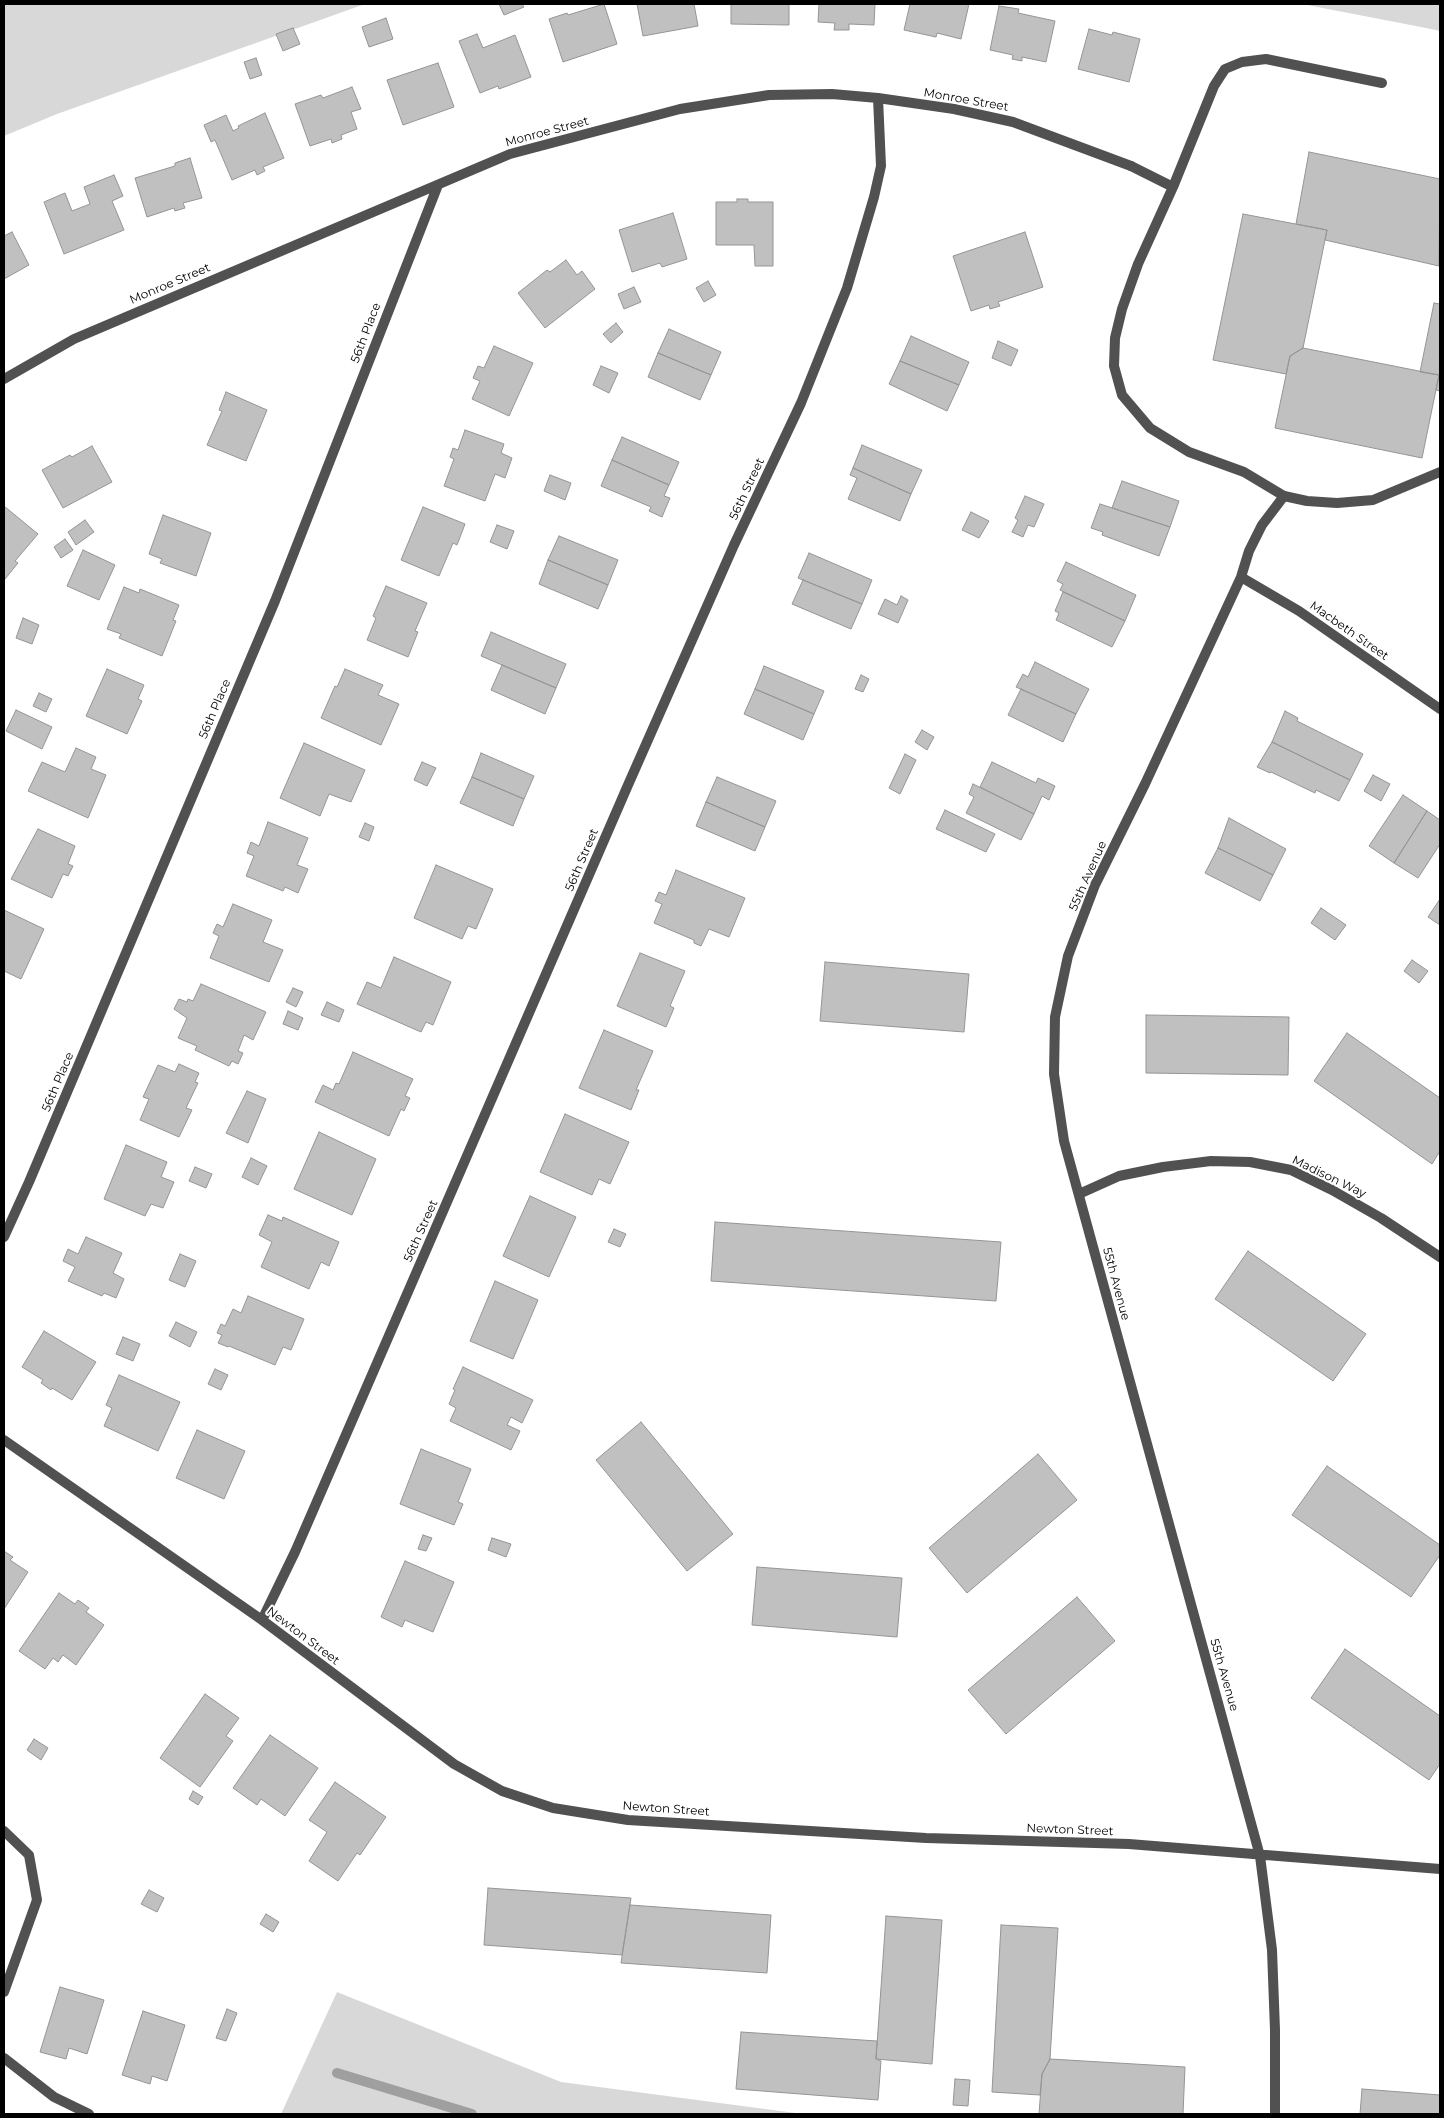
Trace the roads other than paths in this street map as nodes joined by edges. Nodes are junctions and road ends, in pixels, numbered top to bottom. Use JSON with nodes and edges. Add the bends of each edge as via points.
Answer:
{"nodes":[{"id":1,"x":1382,"y":83,"type":"dead end"},
{"id":2,"x":878,"y":98,"type":"junction"},
{"id":3,"x":438,"y":185,"type":"junction"},
{"id":4,"x":1173,"y":187,"type":"junction"},
{"id":5,"x":4,"y":379,"type":"edge"},
{"id":6,"x":1440,"y":472,"type":"edge"},
{"id":7,"x":1284,"y":496,"type":"junction"},
{"id":8,"x":1241,"y":577,"type":"junction"},
{"id":9,"x":1440,"y":709,"type":"edge"},
{"id":10,"x":1079,"y":1194,"type":"junction"},
{"id":11,"x":4,"y":1237,"type":"edge"},
{"id":12,"x":1440,"y":1257,"type":"edge"},
{"id":13,"x":4,"y":1440,"type":"edge"},
{"id":14,"x":262,"y":1620,"type":"junction"},
{"id":15,"x":4,"y":1831,"type":"edge"},
{"id":16,"x":1260,"y":1856,"type":"junction"},
{"id":17,"x":1440,"y":1868,"type":"edge"},
{"id":18,"x":4,"y":1992,"type":"edge"},
{"id":19,"x":4,"y":2058,"type":"edge"},
{"id":20,"x":89,"y":2114,"type":"edge"},
{"id":21,"x":1275,"y":2114,"type":"edge"}],
"edges":[{"from":1,"to":4,"type":"street","via":[[1266,59],[1242,62],[1225,69],[1214,86]]},
{"from":2,"to":3,"type":"street","name":"Monroe Street","via":[[832,94],[769,95],[680,109],[510,154]]},
{"from":2,"to":4,"type":"street","name":"Monroe Street","via":[[1013,122],[1131,166]]},
{"from":2,"to":14,"type":"street","name":"56th Street","via":[[881,166],[874,197],[847,288],[801,403],[734,545],[295,1552]]},
{"from":3,"to":5,"type":"street","name":"Monroe Street","via":[[74,339]]},
{"from":3,"to":11,"type":"street","name":"56th Place","via":[[275,601]]},
{"from":4,"to":7,"type":"street","via":[[1122,308],[1115,338],[1114,366],[1122,395],[1150,428],[1189,452],[1244,472]]},
{"from":6,"to":7,"type":"street","via":[[1373,500],[1337,503]]},
{"from":7,"to":8,"type":"street","name":"55th Avenue","via":[[1262,525]]},
{"from":8,"to":9,"type":"street","name":"Macbeth Street","via":[[1299,611]]},
{"from":8,"to":10,"type":"street","name":"55th Avenue","via":[[1095,885],[1068,956],[1054,1017],[1054,1074],[1064,1141]]},
{"from":10,"to":12,"type":"street","name":"Madison Way","via":[[1119,1176],[1163,1167],[1211,1161],[1250,1162],[1291,1170],[1332,1190],[1382,1218]]},
{"from":10,"to":16,"type":"street","name":"55th Avenue"},
{"from":13,"to":14,"type":"street","name":"Newton Street"},
{"from":14,"to":16,"type":"street","name":"Newton Street","via":[[454,1764],[502,1791],[553,1808],[628,1820],[926,1838],[1129,1844]]},
{"from":15,"to":18,"type":"street","via":[[30,1855],[37,1900]]},
{"from":16,"to":17,"type":"street","name":"Newton Street"},
{"from":16,"to":21,"type":"street","name":"55th Avenue","via":[[1272,1950]]},
{"from":19,"to":20,"type":"street","via":[[54,2097]]}]}
